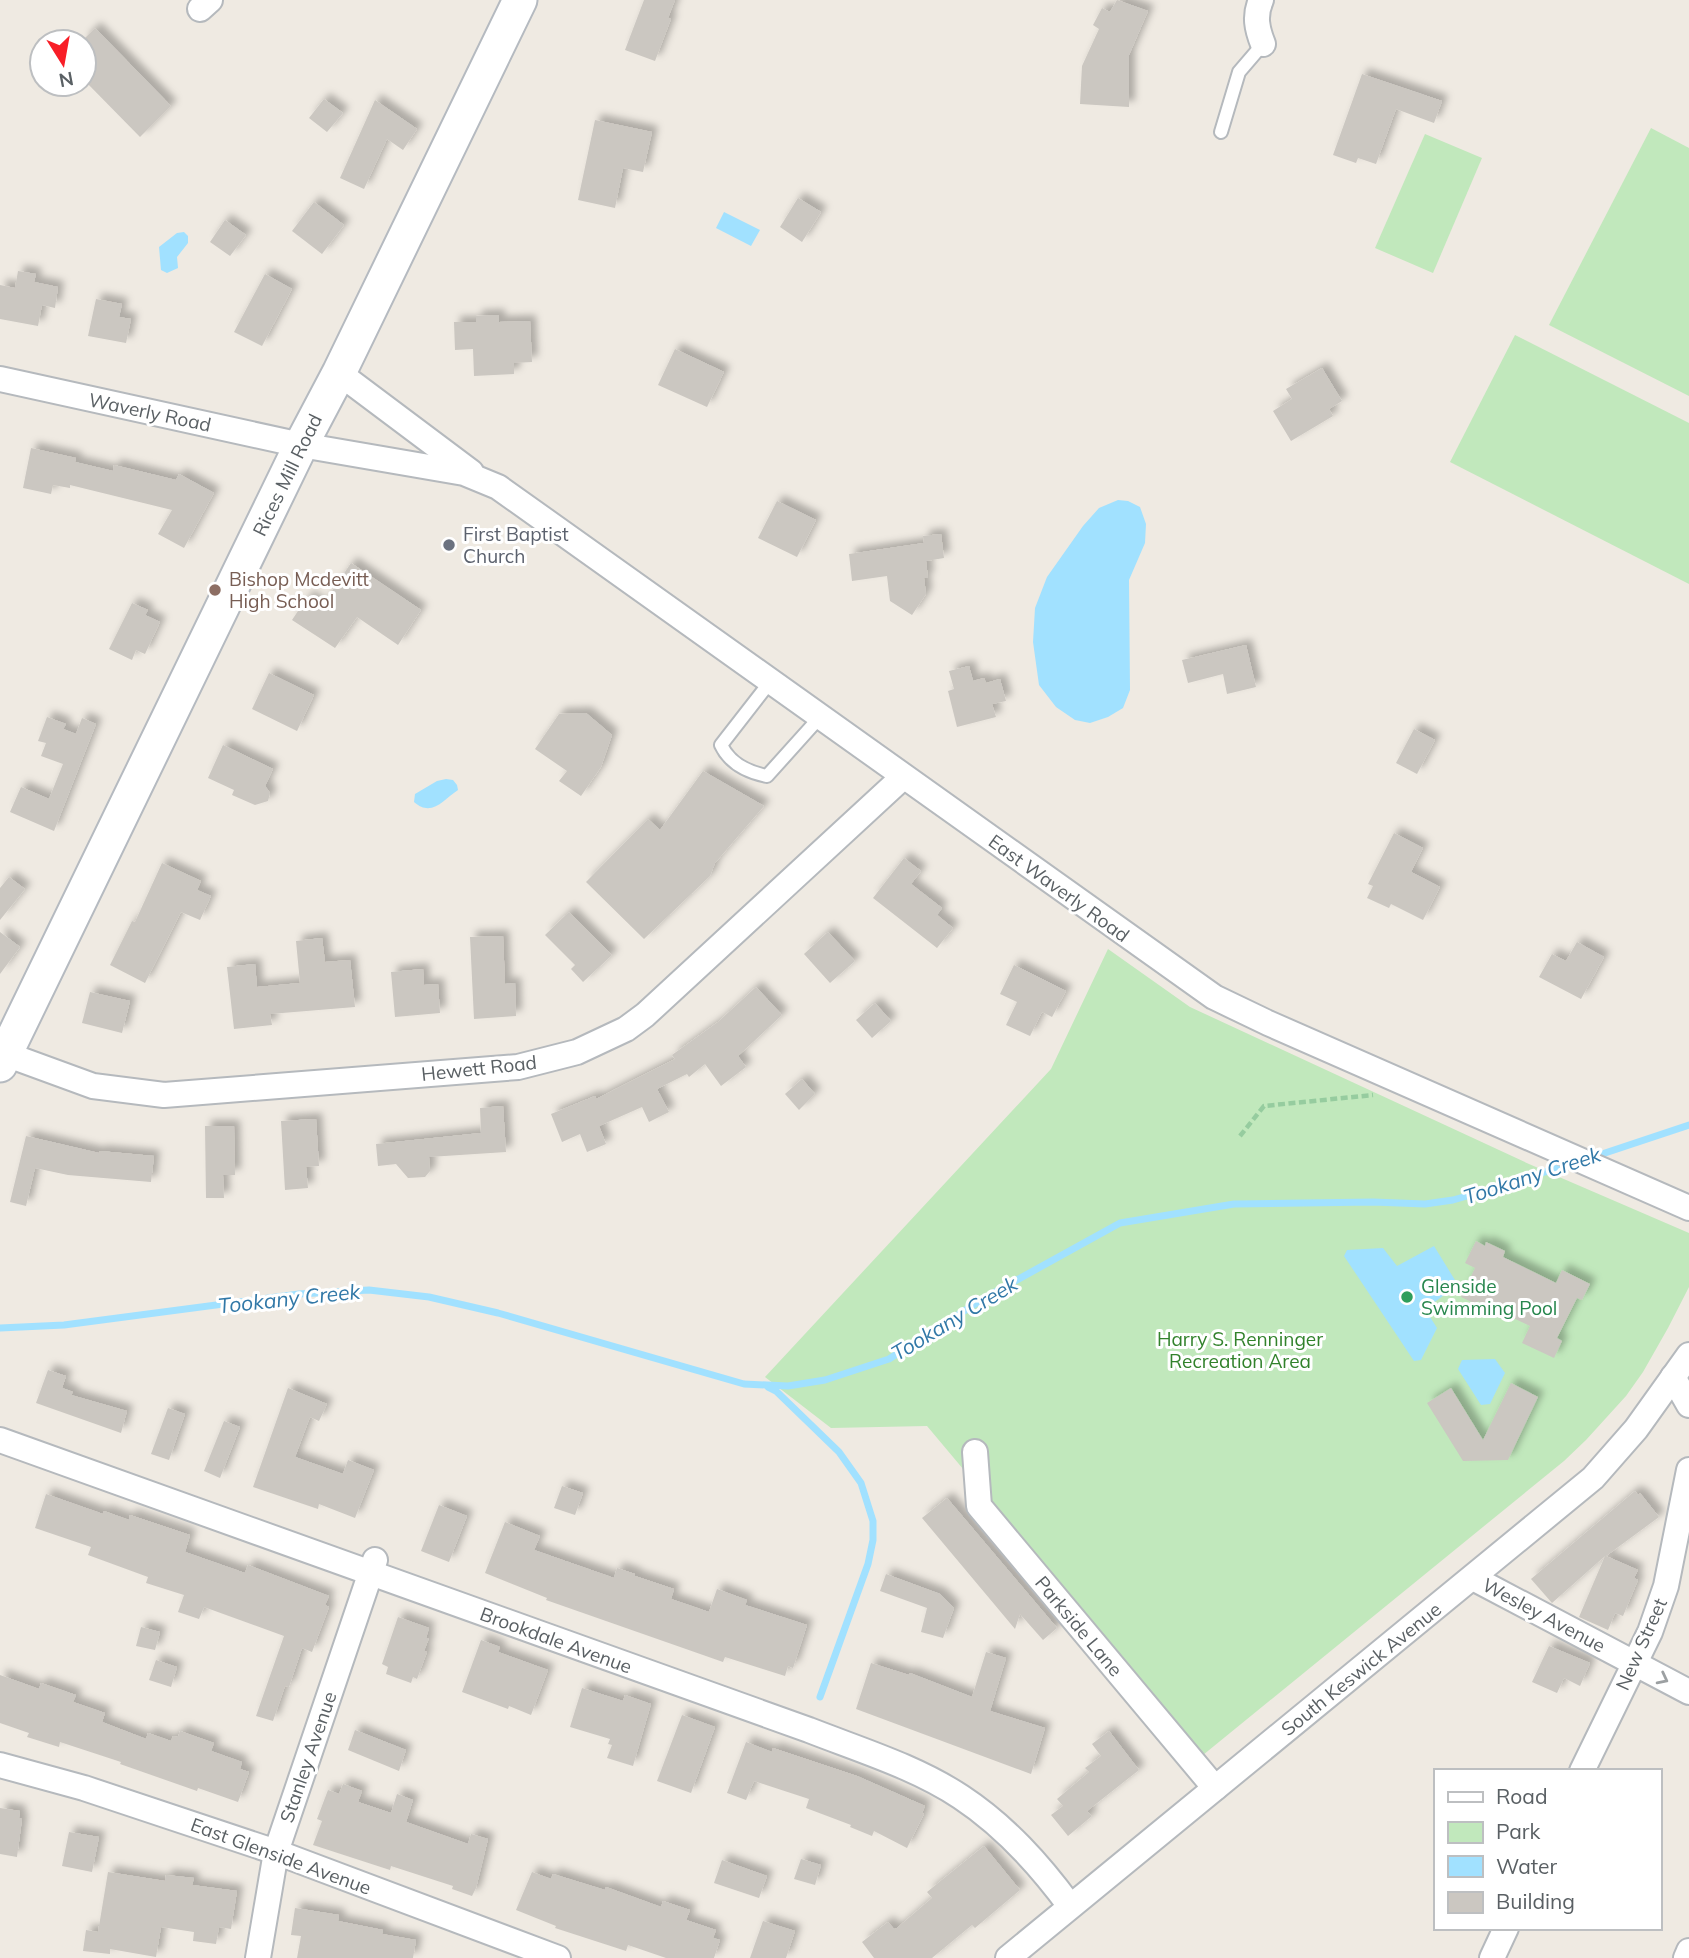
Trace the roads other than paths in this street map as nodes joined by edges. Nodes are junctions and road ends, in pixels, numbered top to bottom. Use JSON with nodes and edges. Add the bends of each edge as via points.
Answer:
{"nodes":[{"id":1,"x":520,"y":0,"type":"edge"},
{"id":2,"x":1261,"y":0,"type":"edge"},
{"id":3,"x":1264,"y":44,"type":"joint"},
{"id":4,"x":1221,"y":132,"type":"dead end"},
{"id":5,"x":339,"y":373,"type":"junction"},
{"id":6,"x":0,"y":379,"type":"edge"},
{"id":7,"x":301,"y":445,"type":"junction"},
{"id":8,"x":480,"y":479,"type":"junction"},
{"id":9,"x":770,"y":681,"type":"junction"},
{"id":10,"x":820,"y":717,"type":"junction"},
{"id":11,"x":903,"y":776,"type":"junction"},
{"id":12,"x":2,"y":1058,"type":"edge"},
{"id":13,"x":1689,"y":1208,"type":"edge"},
{"id":14,"x":1689,"y":1355,"type":"edge"},
{"id":15,"x":1673,"y":1377,"type":"junction"},
{"id":16,"x":1689,"y":1405,"type":"edge"},
{"id":17,"x":0,"y":1440,"type":"edge"},
{"id":18,"x":975,"y":1452,"type":"dead end"},
{"id":19,"x":1689,"y":1470,"type":"edge"},
{"id":20,"x":373,"y":1567,"type":"junction"},
{"id":21,"x":1473,"y":1578,"type":"junction"},
{"id":22,"x":1633,"y":1664,"type":"junction"},
{"id":23,"x":1689,"y":1692,"type":"edge"},
{"id":24,"x":0,"y":1765,"type":"edge"},
{"id":25,"x":1583,"y":1769,"type":"edge"},
{"id":26,"x":1215,"y":1788,"type":"junction"},
{"id":27,"x":275,"y":1852,"type":"junction"},
{"id":28,"x":1070,"y":1906,"type":"junction"},
{"id":29,"x":1505,"y":1930,"type":"edge"},
{"id":30,"x":1689,"y":1951,"type":"edge"},
{"id":31,"x":258,"y":1958,"type":"edge"},
{"id":32,"x":558,"y":1958,"type":"edge"},
{"id":33,"x":1008,"y":1958,"type":"edge"},
{"id":34,"x":1492,"y":1958,"type":"edge"},
{"id":35,"x":1686,"y":1958,"type":"edge"}],
"edges":[{"from":1,"to":5,"type":"street","name":"Rices Mill Road"},
{"from":2,"to":3,"type":"street","via":[[1257,27]]},
{"from":3,"to":4,"type":"lane","via":[[1239,72]]},
{"from":5,"to":7,"type":"street","name":"Rices Mill Road"},
{"from":5,"to":8,"type":"street","name":"East Waverly Road"},
{"from":6,"to":7,"type":"street","name":"Waverly Road"},
{"from":7,"to":8,"type":"street","name":"East Waverly Road"},
{"from":7,"to":12,"type":"street","name":"Rices Mill Road"},
{"from":8,"to":9,"type":"street","name":"East Waverly Road","via":[[512,495]]},
{"from":9,"to":10,"type":"street","name":"East Waverly Road"},
{"from":9,"to":10,"type":"lane","via":[[721,745],[726,757],[750,772],[767,776]]},
{"from":10,"to":11,"type":"street","name":"East Waverly Road"},
{"from":11,"to":12,"type":"street","name":"Hewett Road","via":[[645,1015],[577,1052],[518,1067],[164,1095],[93,1086]]},
{"from":11,"to":13,"type":"street","name":"East Waverly Road","via":[[1234,1008]]},
{"from":14,"to":15,"type":"street","name":"South Keswick Avenue"},
{"from":15,"to":16,"type":"street"},
{"from":15,"to":21,"type":"street","name":"South Keswick Avenue","via":[[1593,1478]]},
{"from":17,"to":20,"type":"street","name":"Brookdale Avenue"},
{"from":18,"to":26,"type":"street","name":"Parkside Lane","via":[[979,1507]]},
{"from":19,"to":22,"type":"street","name":"New Street","via":[[1666,1586]]},
{"from":20,"to":27,"type":"street","name":"Stanley Avenue"},
{"from":20,"to":28,"type":"street","name":"Brookdale Avenue","via":[[914,1772],[989,1817],[1039,1865]]},
{"from":21,"to":22,"type":"street","name":"Wesley Avenue"},
{"from":21,"to":26,"type":"street","name":"South Keswick Avenue"},
{"from":22,"to":23,"type":"street","name":"Wesley Avenue","one_way":true},
{"from":22,"to":25,"type":"street","name":"New Street"},
{"from":24,"to":27,"type":"street","name":"East Glenside Avenue"},
{"from":26,"to":28,"type":"street","name":"South Keswick Avenue"},
{"from":27,"to":31,"type":"street","name":"Stanley Avenue"},
{"from":27,"to":32,"type":"street","name":"East Glenside Avenue"},
{"from":28,"to":33,"type":"street","name":"South Keswick Avenue"},
{"from":29,"to":34,"type":"street"},
{"from":30,"to":35,"type":"street"}]}
